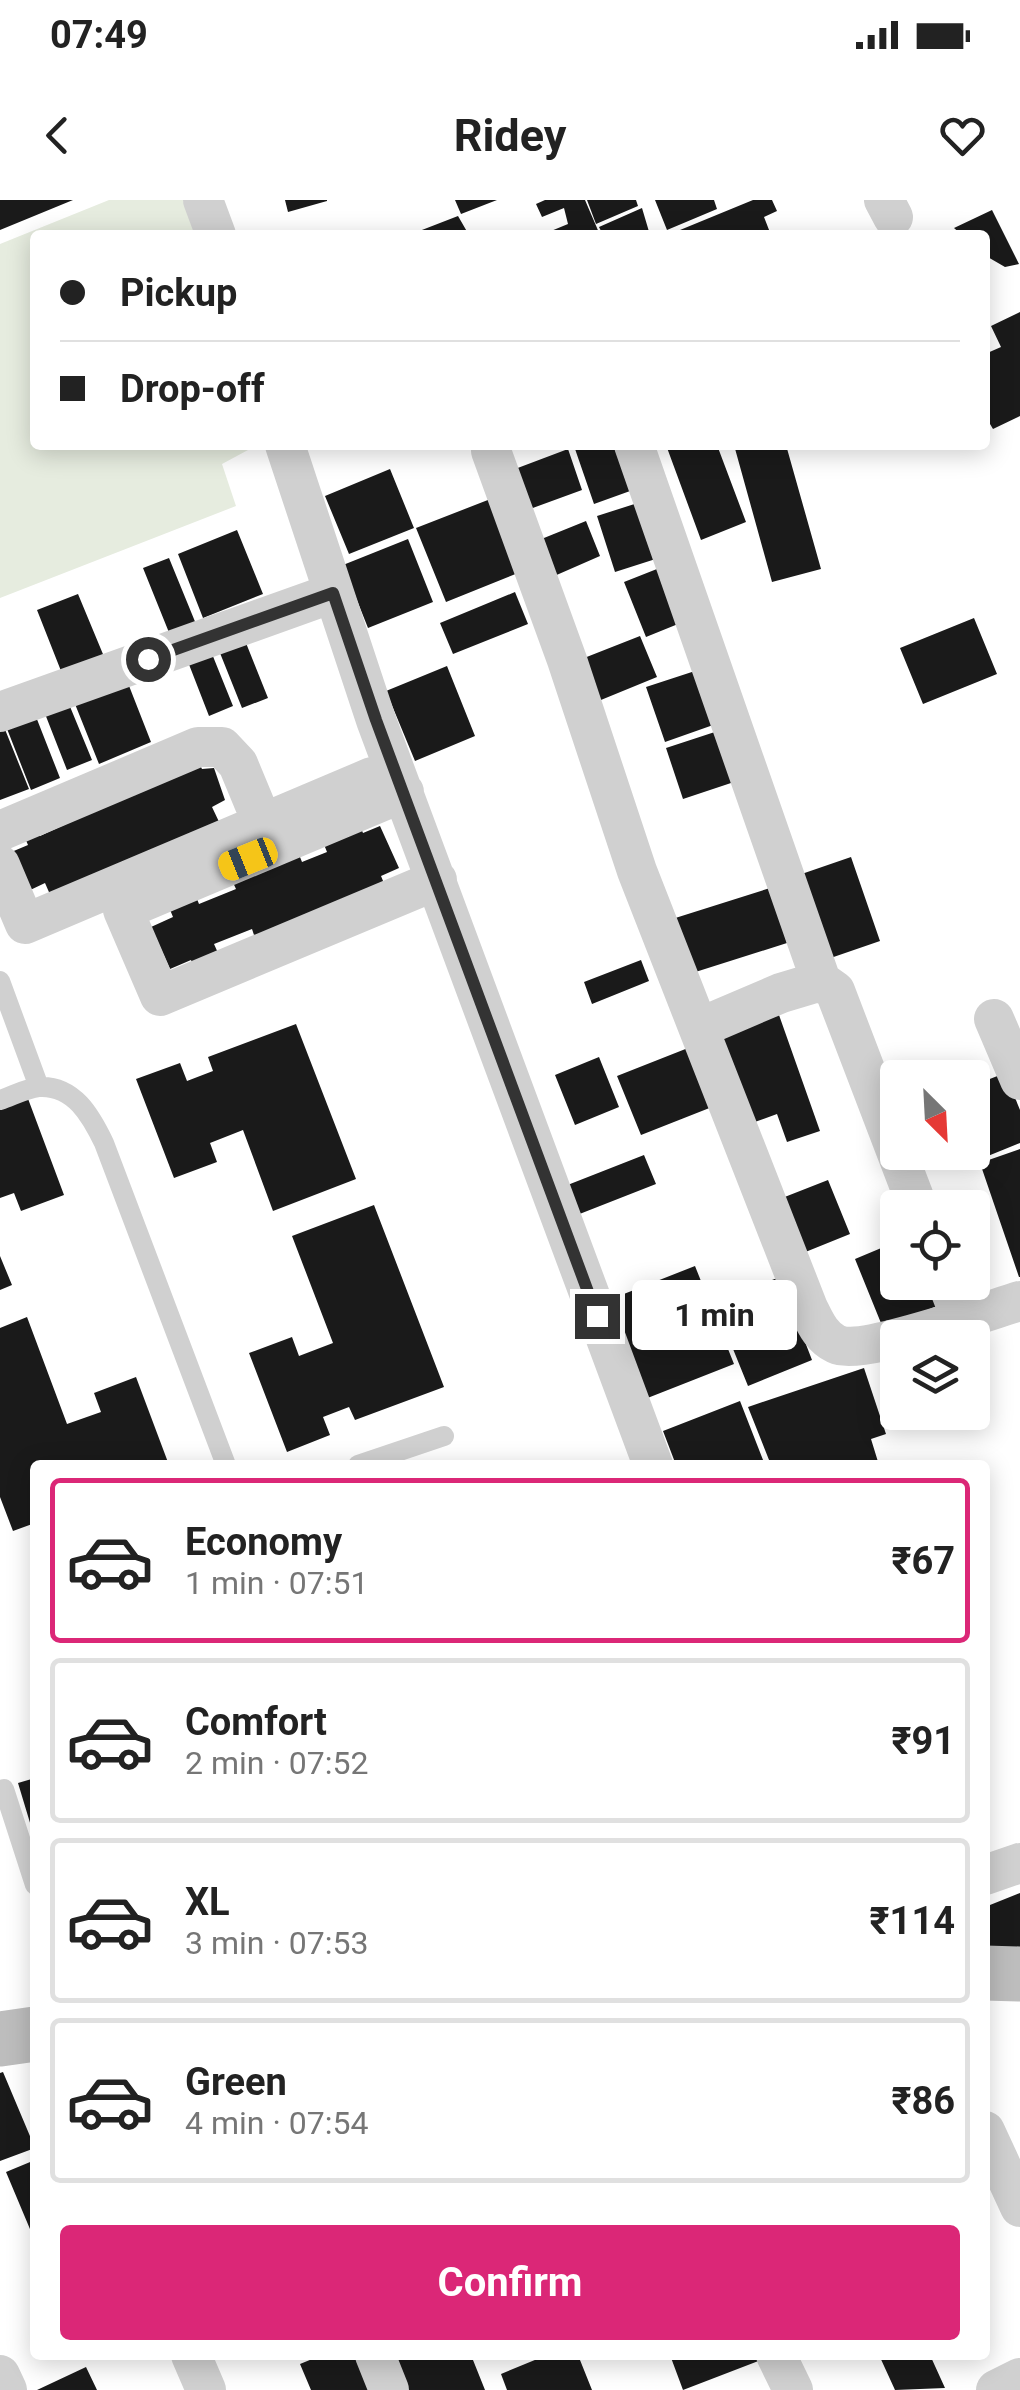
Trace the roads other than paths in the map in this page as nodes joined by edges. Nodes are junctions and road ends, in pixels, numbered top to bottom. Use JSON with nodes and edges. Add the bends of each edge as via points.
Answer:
{"nodes":[{"id":1,"x":203,"y":200,"type":"edge"},
{"id":2,"x":214,"y":230,"type":"edge"},
{"id":3,"x":287,"y":450,"type":"edge"},
{"id":4,"x":636,"y":450,"type":"edge"},
{"id":5,"x":492,"y":451,"type":"dead end"},
{"id":6,"x":333,"y":593,"type":"junction"},
{"id":7,"x":0,"y":712,"type":"edge"},
{"id":8,"x":400,"y":780,"type":"junction"},
{"id":9,"x":262,"y":822,"type":"junction"},
{"id":10,"x":0,"y":831,"type":"edge"},
{"id":11,"x":0,"y":865,"type":"edge"},
{"id":12,"x":437,"y":880,"type":"junction"},
{"id":13,"x":0,"y":980,"type":"edge"},
{"id":14,"x":821,"y":981,"type":"junction"},
{"id":15,"x":994,"y":1019,"type":"dead end"},
{"id":16,"x":699,"y":1028,"type":"junction"},
{"id":17,"x":1020,"y":1080,"type":"edge"},
{"id":18,"x":39,"y":1087,"type":"junction"},
{"id":19,"x":0,"y":1100,"type":"edge"},
{"id":20,"x":911,"y":1190,"type":"edge"},
{"id":21,"x":954,"y":1300,"type":"edge"},
{"id":22,"x":1020,"y":1301,"type":"edge"},
{"id":23,"x":444,"y":1436,"type":"dead end"},
{"id":24,"x":224,"y":1460,"type":"edge"},
{"id":25,"x":373,"y":1460,"type":"edge"},
{"id":26,"x":650,"y":1460,"type":"edge"},
{"id":27,"x":4,"y":1789,"type":"dead end"},
{"id":28,"x":1020,"y":1863,"type":"edge"},
{"id":29,"x":30,"y":1870,"type":"edge"},
{"id":30,"x":990,"y":1873,"type":"edge"},
{"id":31,"x":990,"y":1973,"type":"edge"},
{"id":32,"x":1020,"y":1974,"type":"edge"},
{"id":33,"x":30,"y":2035,"type":"edge"},
{"id":34,"x":0,"y":2038,"type":"edge"},
{"id":35,"x":990,"y":2142,"type":"edge"},
{"id":36,"x":1020,"y":2206,"type":"edge"},
{"id":37,"x":193,"y":2360,"type":"edge"},
{"id":38,"x":377,"y":2360,"type":"edge"},
{"id":39,"x":778,"y":2360,"type":"edge"},
{"id":40,"x":0,"y":2376,"type":"edge"},
{"id":41,"x":1020,"y":2378,"type":"edge"},
{"id":42,"x":7,"y":2390,"type":"edge"},
{"id":43,"x":206,"y":2390,"type":"edge"},
{"id":44,"x":389,"y":2390,"type":"edge"},
{"id":45,"x":793,"y":2390,"type":"edge"},
{"id":46,"x":996,"y":2390,"type":"edge"}],
"edges":[{"from":1,"to":2,"type":"street"},
{"from":3,"to":6,"type":"street"},
{"from":4,"to":14,"type":"street"},
{"from":5,"to":16,"type":"street","via":[[636,871]]},
{"from":6,"to":7,"type":"street"},
{"from":6,"to":8,"type":"street"},
{"from":8,"to":9,"type":"street"},
{"from":8,"to":12,"type":"street"},
{"from":8,"to":12,"type":"street","via":[[122,910],[160,996]]},
{"from":9,"to":10,"type":"street","via":[[238,764],[222,747],[198,747]]},
{"from":9,"to":11,"type":"street","via":[[25,924]]},
{"from":12,"to":26,"type":"street"},
{"from":13,"to":18,"type":"lane"},
{"from":14,"to":16,"type":"street"},
{"from":14,"to":20,"type":"street","via":[[835,992]]},
{"from":15,"to":17,"type":"street"},
{"from":16,"to":21,"type":"street","via":[[820,1332],[852,1347]]},
{"from":18,"to":19,"type":"lane"},
{"from":18,"to":24,"type":"lane","via":[[68,1092],[90,1114]]},
{"from":21,"to":22,"type":"street"},
{"from":23,"to":25,"type":"lane"},
{"from":27,"to":29,"type":"lane"},
{"from":28,"to":30,"type":"street"},
{"from":31,"to":32,"type":"main road"},
{"from":33,"to":34,"type":"main road"},
{"from":35,"to":36,"type":"street"},
{"from":37,"to":43,"type":"street"},
{"from":38,"to":44,"type":"street"},
{"from":39,"to":45,"type":"street"},
{"from":40,"to":42,"type":"street"},
{"from":41,"to":46,"type":"street"}]}
